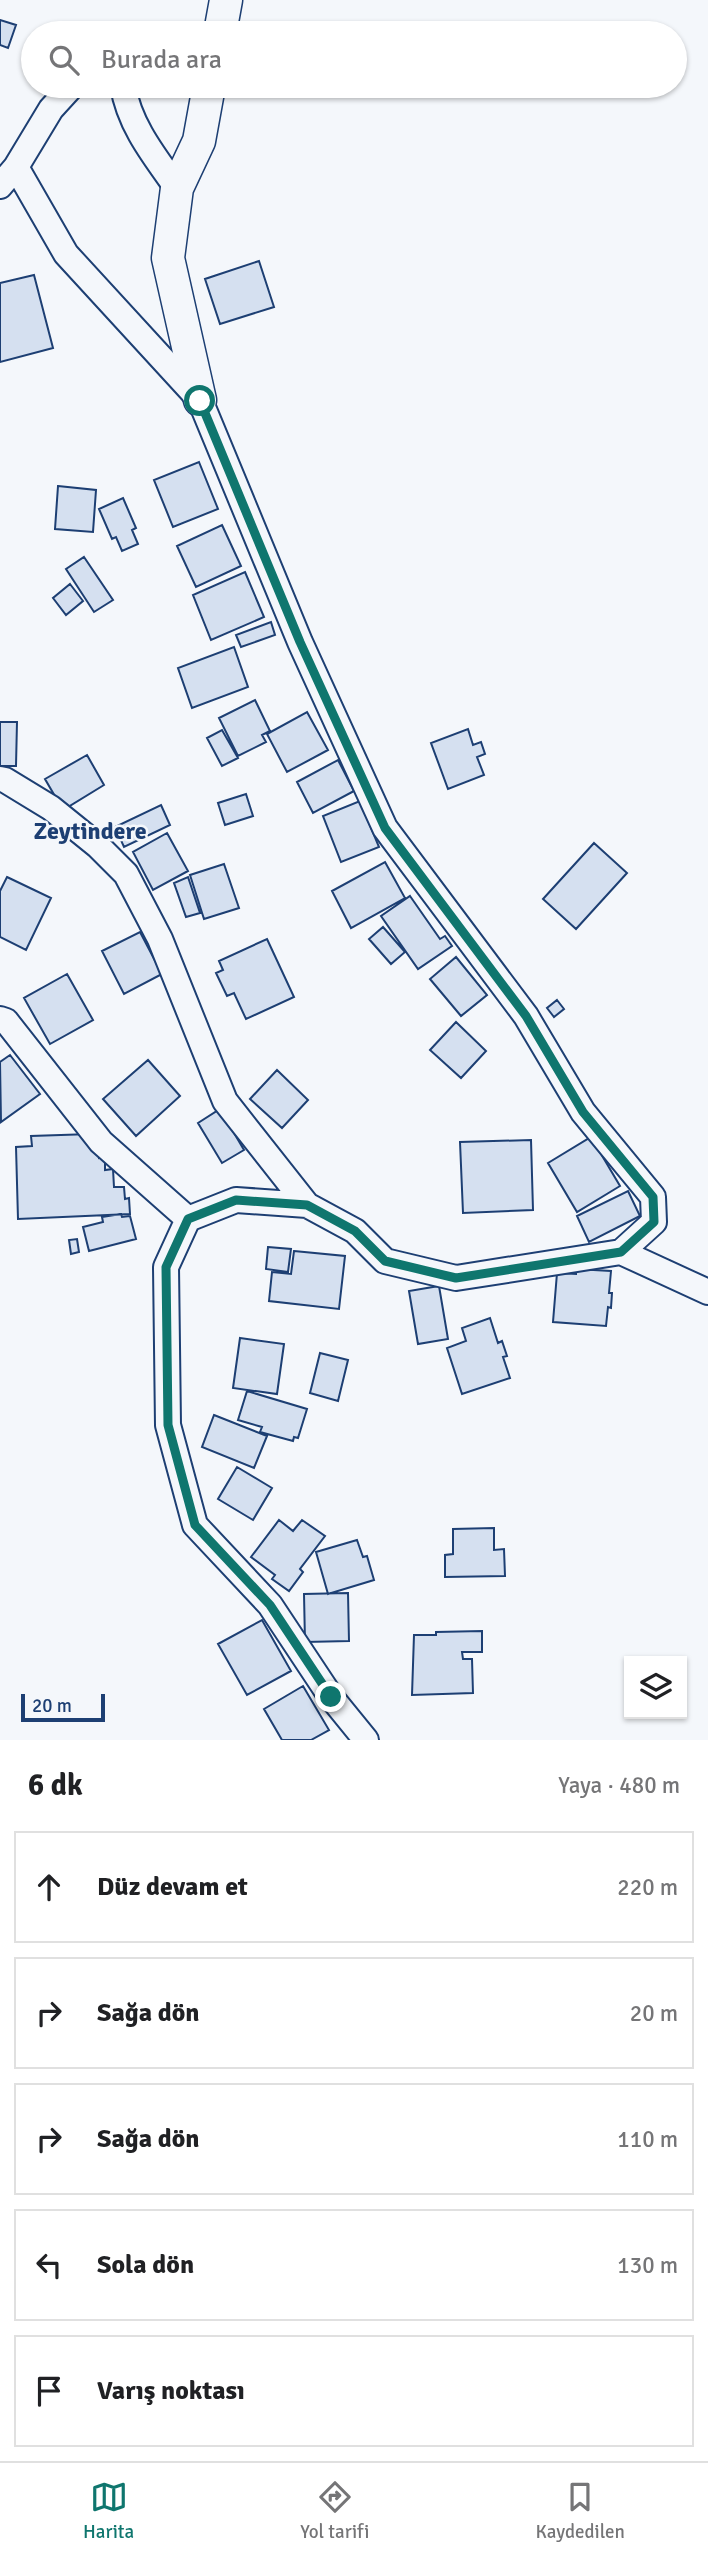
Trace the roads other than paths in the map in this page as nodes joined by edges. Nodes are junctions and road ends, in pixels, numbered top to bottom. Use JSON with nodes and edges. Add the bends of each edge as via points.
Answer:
{"nodes":[{"id":1,"x":226,"y":0,"type":"edge"},
{"id":2,"x":222,"y":21,"type":"edge"},
{"id":3,"x":61,"y":98,"type":"edge"},
{"id":4,"x":125,"y":98,"type":"edge"},
{"id":5,"x":207,"y":98,"type":"edge"},
{"id":6,"x":16,"y":167,"type":"junction"},
{"id":7,"x":0,"y":186,"type":"edge"},
{"id":8,"x":177,"y":188,"type":"junction"},
{"id":9,"x":200,"y":401,"type":"junction"},
{"id":10,"x":0,"y":779,"type":"edge"},
{"id":11,"x":2,"y":1018,"type":"edge"},
{"id":12,"x":307,"y":1205,"type":"junction"},
{"id":13,"x":188,"y":1219,"type":"junction"},
{"id":14,"x":621,"y":1252,"type":"junction"},
{"id":15,"x":708,"y":1292,"type":"edge"},
{"id":16,"x":366,"y":1740,"type":"edge"}],
"edges":[{"from":1,"to":2,"type":"street"},
{"from":3,"to":6,"type":"street"},
{"from":4,"to":8,"type":"street","via":[[145,145]]},
{"from":5,"to":8,"type":"street","via":[[199,141]]},
{"from":6,"to":7,"type":"street"},
{"from":6,"to":9,"type":"street","via":[[66,254]]},
{"from":8,"to":9,"type":"street","via":[[168,258]]},
{"from":9,"to":14,"type":"street","via":[[300,642],[385,828],[526,1016],[583,1112],[653,1197],[654,1222]]},
{"from":10,"to":12,"type":"street","via":[[51,808],[126,874],[160,939],[225,1101]]},
{"from":11,"to":13,"type":"street","via":[[101,1142]]},
{"from":12,"to":13,"type":"street","via":[[236,1200]]},
{"from":12,"to":14,"type":"street","via":[[355,1231],[385,1261],[456,1278]]},
{"from":13,"to":16,"type":"street","via":[[166,1267],[168,1425],[195,1525],[270,1605],[331,1697]]},
{"from":14,"to":15,"type":"street"}]}
